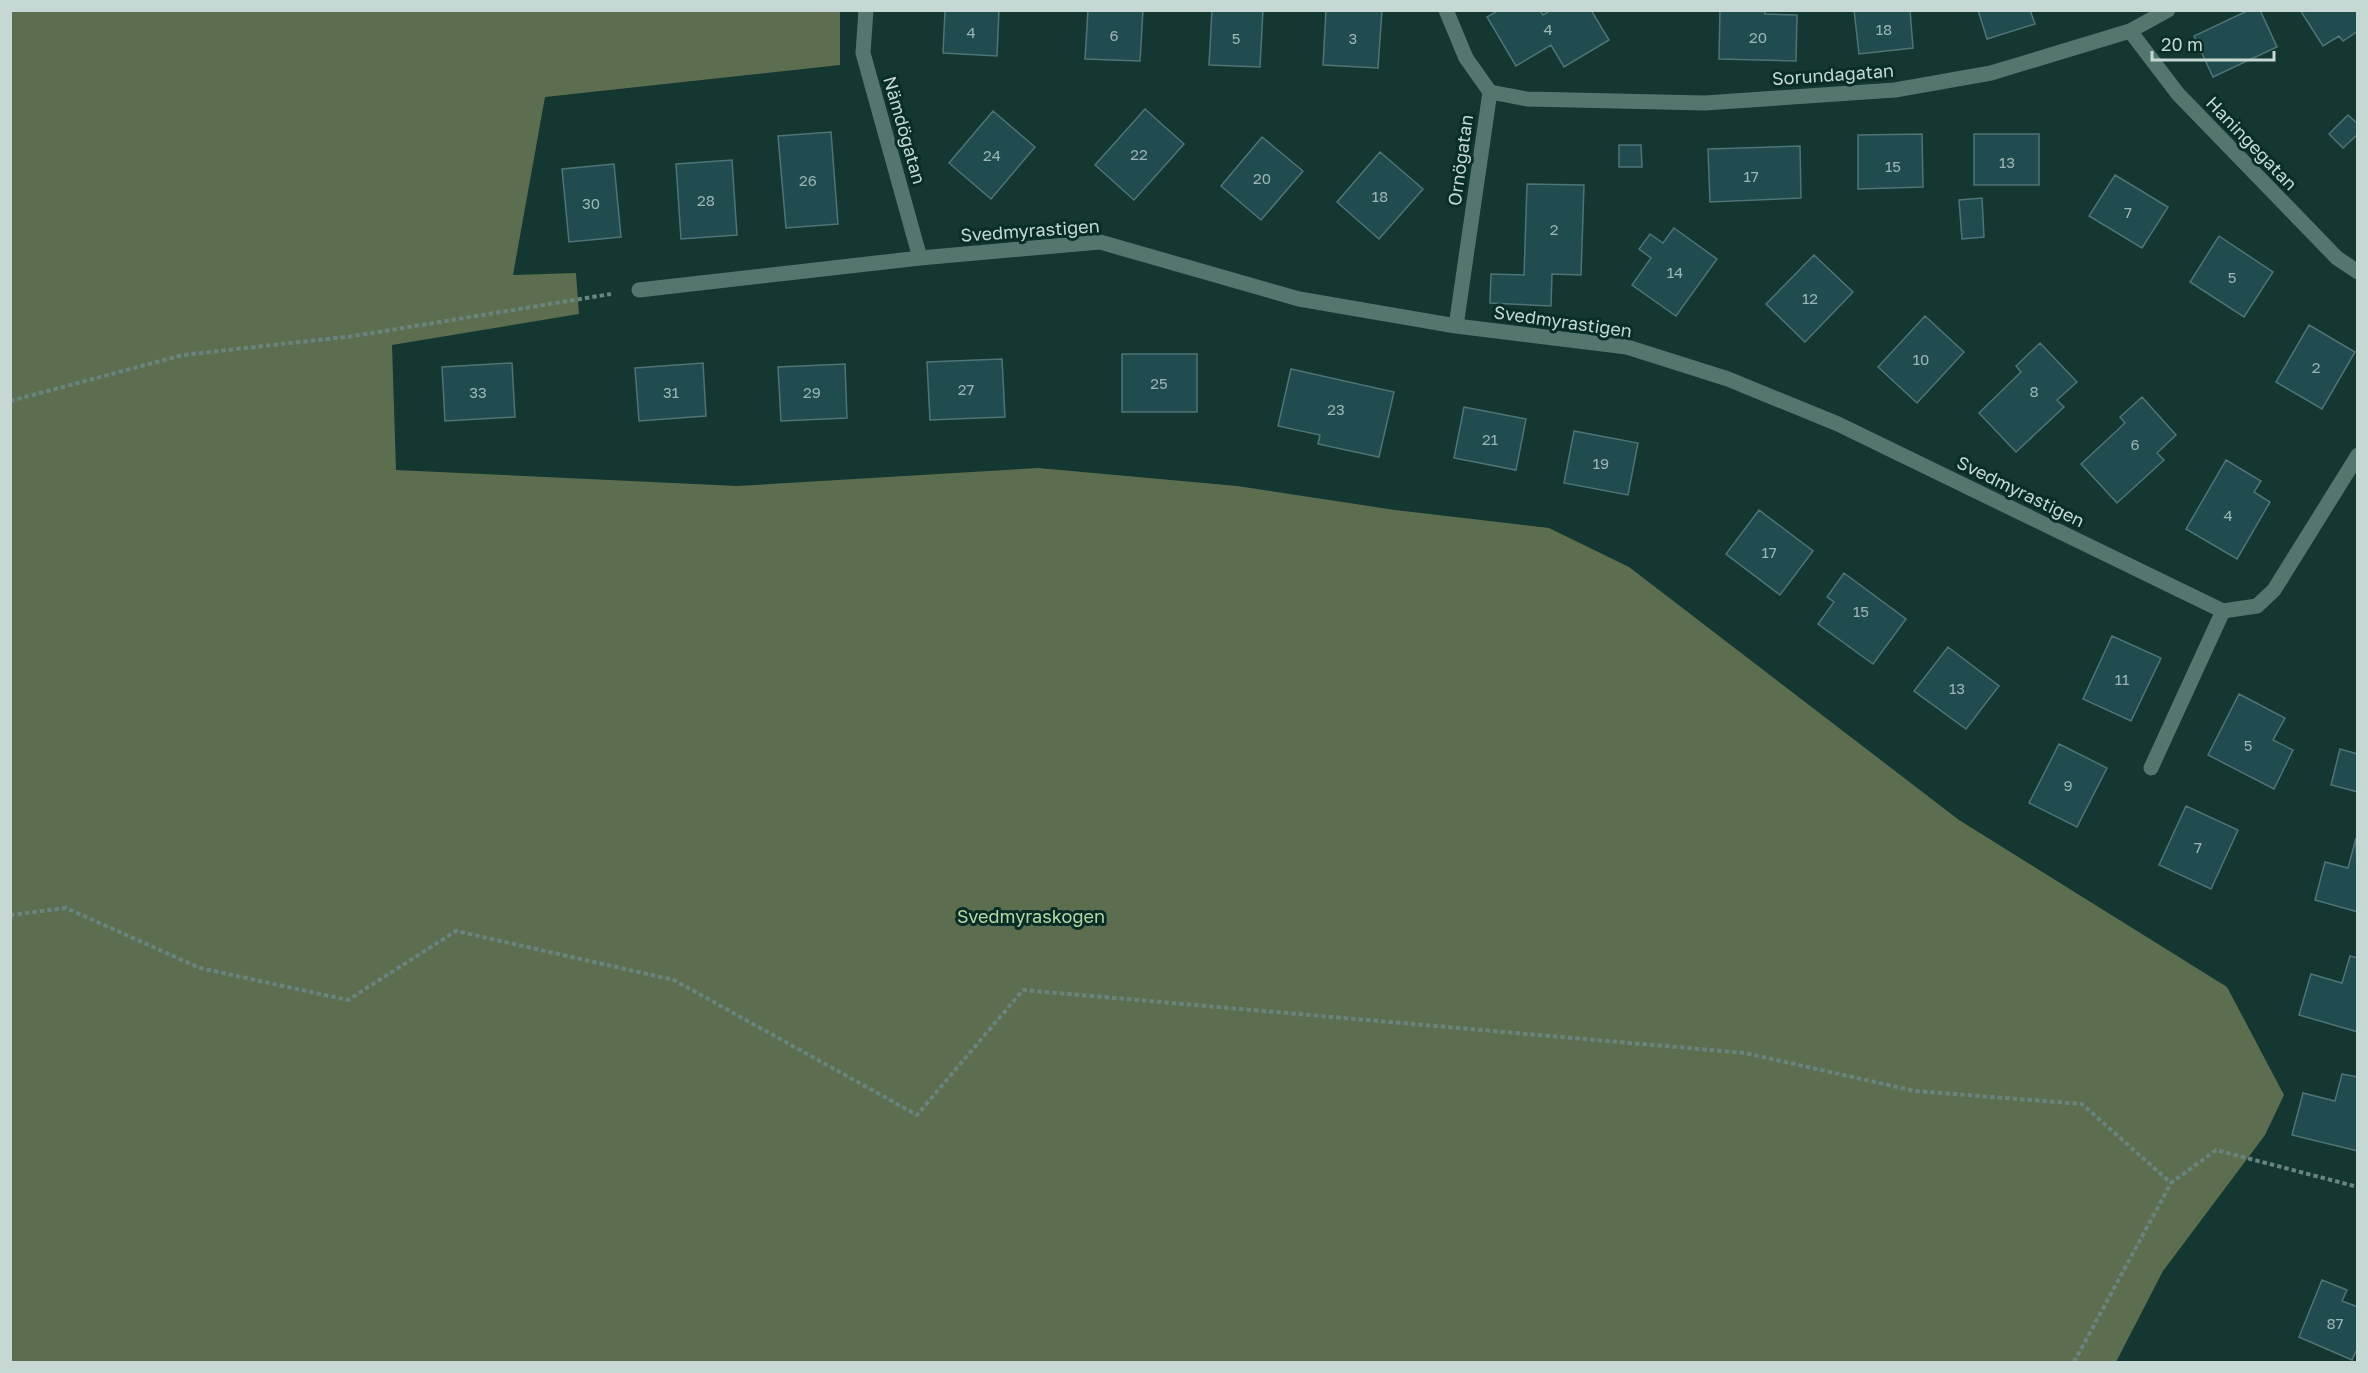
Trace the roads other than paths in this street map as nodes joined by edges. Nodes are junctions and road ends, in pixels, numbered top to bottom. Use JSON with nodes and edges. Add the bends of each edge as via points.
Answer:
{"nodes":[{"id":1,"x":866,"y":10,"type":"edge"},
{"id":2,"x":1446,"y":10,"type":"edge"},
{"id":3,"x":2168,"y":10,"type":"edge"},
{"id":4,"x":2130,"y":31,"type":"junction"},
{"id":5,"x":1490,"y":92,"type":"junction"},
{"id":6,"x":920,"y":258,"type":"junction"},
{"id":7,"x":2358,"y":272,"type":"edge"},
{"id":8,"x":639,"y":290,"type":"road end"},
{"id":9,"x":1456,"y":326,"type":"junction"},
{"id":10,"x":2358,"y":455,"type":"edge"},
{"id":11,"x":2223,"y":611,"type":"junction"},
{"id":12,"x":2151,"y":768,"type":"dead end"}],
"edges":[{"from":1,"to":6,"type":"street","name":"Nämdögatan","via":[[863,53]]},
{"from":2,"to":5,"type":"street","via":[[1466,58]]},
{"from":3,"to":4,"type":"street","name":"Sorundagatan"},
{"from":4,"to":5,"type":"street","name":"Sorundagatan","via":[[1991,73],[1895,90],[1705,103],[1527,99]]},
{"from":4,"to":7,"type":"street","name":"Haningegatan","via":[[2186,102],[2329,250]]},
{"from":5,"to":9,"type":"street","name":"Ornögatan"},
{"from":6,"to":8,"type":"street","name":"Svedmyrastigen"},
{"from":6,"to":9,"type":"street","name":"Svedmyrastigen","via":[[1100,242],[1299,299]]},
{"from":9,"to":11,"type":"street","name":"Svedmyrastigen","via":[[1627,347],[1728,379],[1838,424]]},
{"from":10,"to":11,"type":"street","via":[[2274,590],[2257,606]]},
{"from":11,"to":12,"type":"street"}]}
